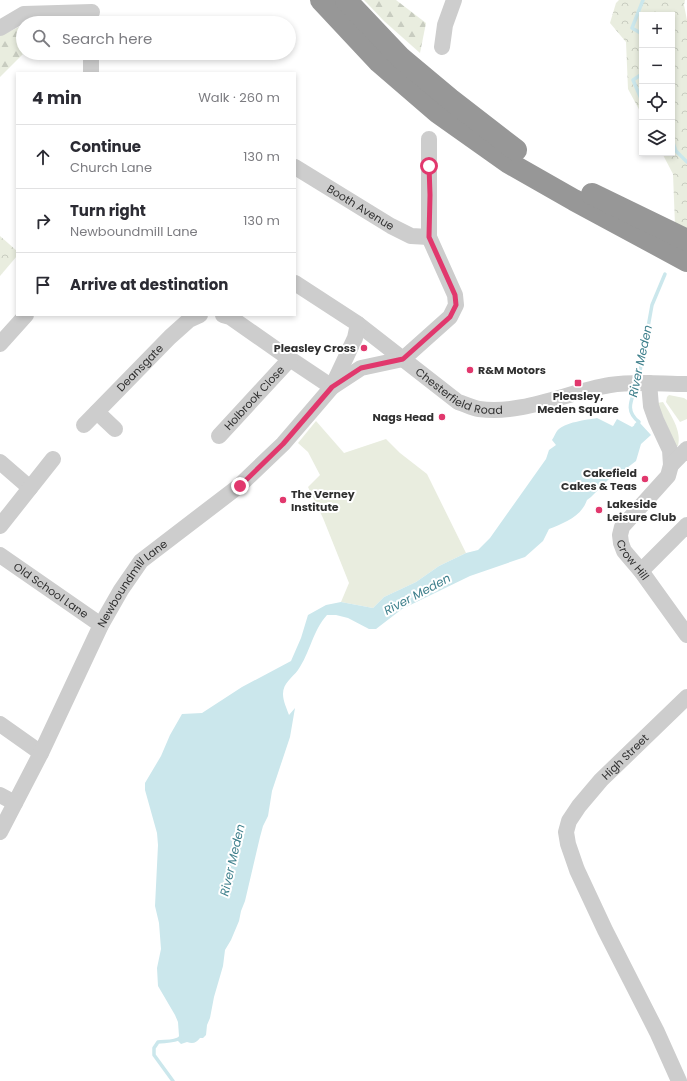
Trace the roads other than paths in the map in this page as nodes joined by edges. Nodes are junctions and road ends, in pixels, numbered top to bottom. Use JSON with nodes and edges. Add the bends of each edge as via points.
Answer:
{"nodes":[{"id":1,"x":321,"y":0,"type":"edge"},
{"id":2,"x":346,"y":0,"type":"edge"},
{"id":3,"x":454,"y":0,"type":"edge"},
{"id":4,"x":48,"y":7,"type":"edge"},
{"id":5,"x":92,"y":12,"type":"edge"},
{"id":6,"x":21,"y":16,"type":"edge"},
{"id":7,"x":16,"y":19,"type":"edge"},
{"id":8,"x":0,"y":28,"type":"edge"},
{"id":9,"x":442,"y":47,"type":"dead end"},
{"id":10,"x":91,"y":60,"type":"edge"},
{"id":11,"x":91,"y":72,"type":"edge"},
{"id":12,"x":429,"y":139,"type":"dead end"},
{"id":13,"x":296,"y":168,"type":"edge"},
{"id":14,"x":429,"y":237,"type":"junction"},
{"id":15,"x":687,"y":240,"type":"edge"},
{"id":16,"x":687,"y":261,"type":"edge"},
{"id":17,"x":296,"y":284,"type":"edge"},
{"id":18,"x":25,"y":316,"type":"edge"},
{"id":19,"x":198,"y":316,"type":"edge"},
{"id":20,"x":226,"y":316,"type":"edge"},
{"id":21,"x":358,"y":324,"type":"junction"},
{"id":22,"x":8,"y":340,"type":"edge"},
{"id":23,"x":290,"y":359,"type":"junction"},
{"id":24,"x":403,"y":359,"type":"junction"},
{"id":25,"x":647,"y":383,"type":"junction"},
{"id":26,"x":687,"y":384,"type":"edge"},
{"id":27,"x":332,"y":387,"type":"junction"},
{"id":28,"x":97,"y":412,"type":"junction"},
{"id":29,"x":84,"y":425,"type":"dead end"},
{"id":30,"x":115,"y":429,"type":"dead end"},
{"id":31,"x":219,"y":436,"type":"dead end"},
{"id":32,"x":687,"y":449,"type":"edge"},
{"id":33,"x":53,"y":459,"type":"dead end"},
{"id":34,"x":0,"y":462,"type":"edge"},
{"id":35,"x":671,"y":464,"type":"junction"},
{"id":36,"x":30,"y":488,"type":"junction"},
{"id":37,"x":687,"y":524,"type":"edge"},
{"id":38,"x":0,"y":526,"type":"edge"},
{"id":39,"x":0,"y":555,"type":"edge"},
{"id":40,"x":641,"y":571,"type":"junction"},
{"id":41,"x":101,"y":625,"type":"junction"},
{"id":42,"x":687,"y":635,"type":"edge"},
{"id":43,"x":687,"y":697,"type":"edge"},
{"id":44,"x":0,"y":724,"type":"edge"},
{"id":45,"x":41,"y":753,"type":"junction"},
{"id":46,"x":0,"y":795,"type":"edge"},
{"id":47,"x":15,"y":803,"type":"junction"},
{"id":48,"x":0,"y":832,"type":"edge"},
{"id":49,"x":679,"y":1081,"type":"edge"}],
"edges":[{"from":1,"to":16,"type":"highway","via":[[379,62],[437,112],[509,163]]},
{"from":2,"to":15,"type":"highway","via":[[401,58],[510,147],[582,189]]},
{"from":3,"to":9,"type":"street","via":[[445,25]]},
{"from":4,"to":5,"type":"street"},
{"from":4,"to":6,"type":"street"},
{"from":7,"to":8,"type":"street"},
{"from":10,"to":11,"type":"street"},
{"from":12,"to":14,"type":"street"},
{"from":13,"to":14,"type":"street","name":"Booth Avenue","via":[[391,226],[411,236]]},
{"from":14,"to":24,"type":"street","via":[[455,295],[456,305],[450,317]]},
{"from":17,"to":21,"type":"street","name":"Chesterfield Road"},
{"from":18,"to":22,"type":"street"},
{"from":19,"to":28,"type":"street","name":"Deansgate","via":[[170,336]]},
{"from":20,"to":23,"type":"street"},
{"from":21,"to":24,"type":"street","name":"Chesterfield Road"},
{"from":21,"to":27,"type":"street","name":"Newboundmill Lane","via":[[355,338]]},
{"from":23,"to":27,"type":"street"},
{"from":23,"to":31,"type":"street","name":"Holbrook Close","via":[[225,420]]},
{"from":24,"to":25,"type":"street","name":"Chesterfield Road","via":[[458,402],[477,409],[516,408],[591,389]]},
{"from":24,"to":27,"type":"street","name":"Newboundmill Lane","via":[[361,368]]},
{"from":25,"to":26,"type":"street"},
{"from":25,"to":35,"type":"street","via":[[651,406],[670,450]]},
{"from":27,"to":41,"type":"street","name":"Newboundmill Lane","via":[[283,444],[240,486],[142,561],[121,590]]},
{"from":28,"to":29,"type":"street","name":"Deansgate"},
{"from":28,"to":30,"type":"street"},
{"from":32,"to":35,"type":"street"},
{"from":33,"to":36,"type":"street"},
{"from":34,"to":36,"type":"street"},
{"from":35,"to":40,"type":"street","name":"Crow Hill","via":[[668,476],[622,527],[620,535],[624,551]]},
{"from":36,"to":38,"type":"street"},
{"from":37,"to":40,"type":"street"},
{"from":39,"to":41,"type":"street","name":"Old School Lane"},
{"from":40,"to":42,"type":"street","name":"Crow Hill"},
{"from":41,"to":45,"type":"street","name":"Newboundmill Lane"},
{"from":43,"to":49,"type":"street","name":"High Street","via":[[601,780],[578,806],[566,832],[577,870]]},
{"from":44,"to":45,"type":"street"},
{"from":45,"to":47,"type":"street","name":"Newboundmill Lane"},
{"from":46,"to":47,"type":"street"},
{"from":47,"to":48,"type":"street","name":"Newboundmill Lane"}]}
